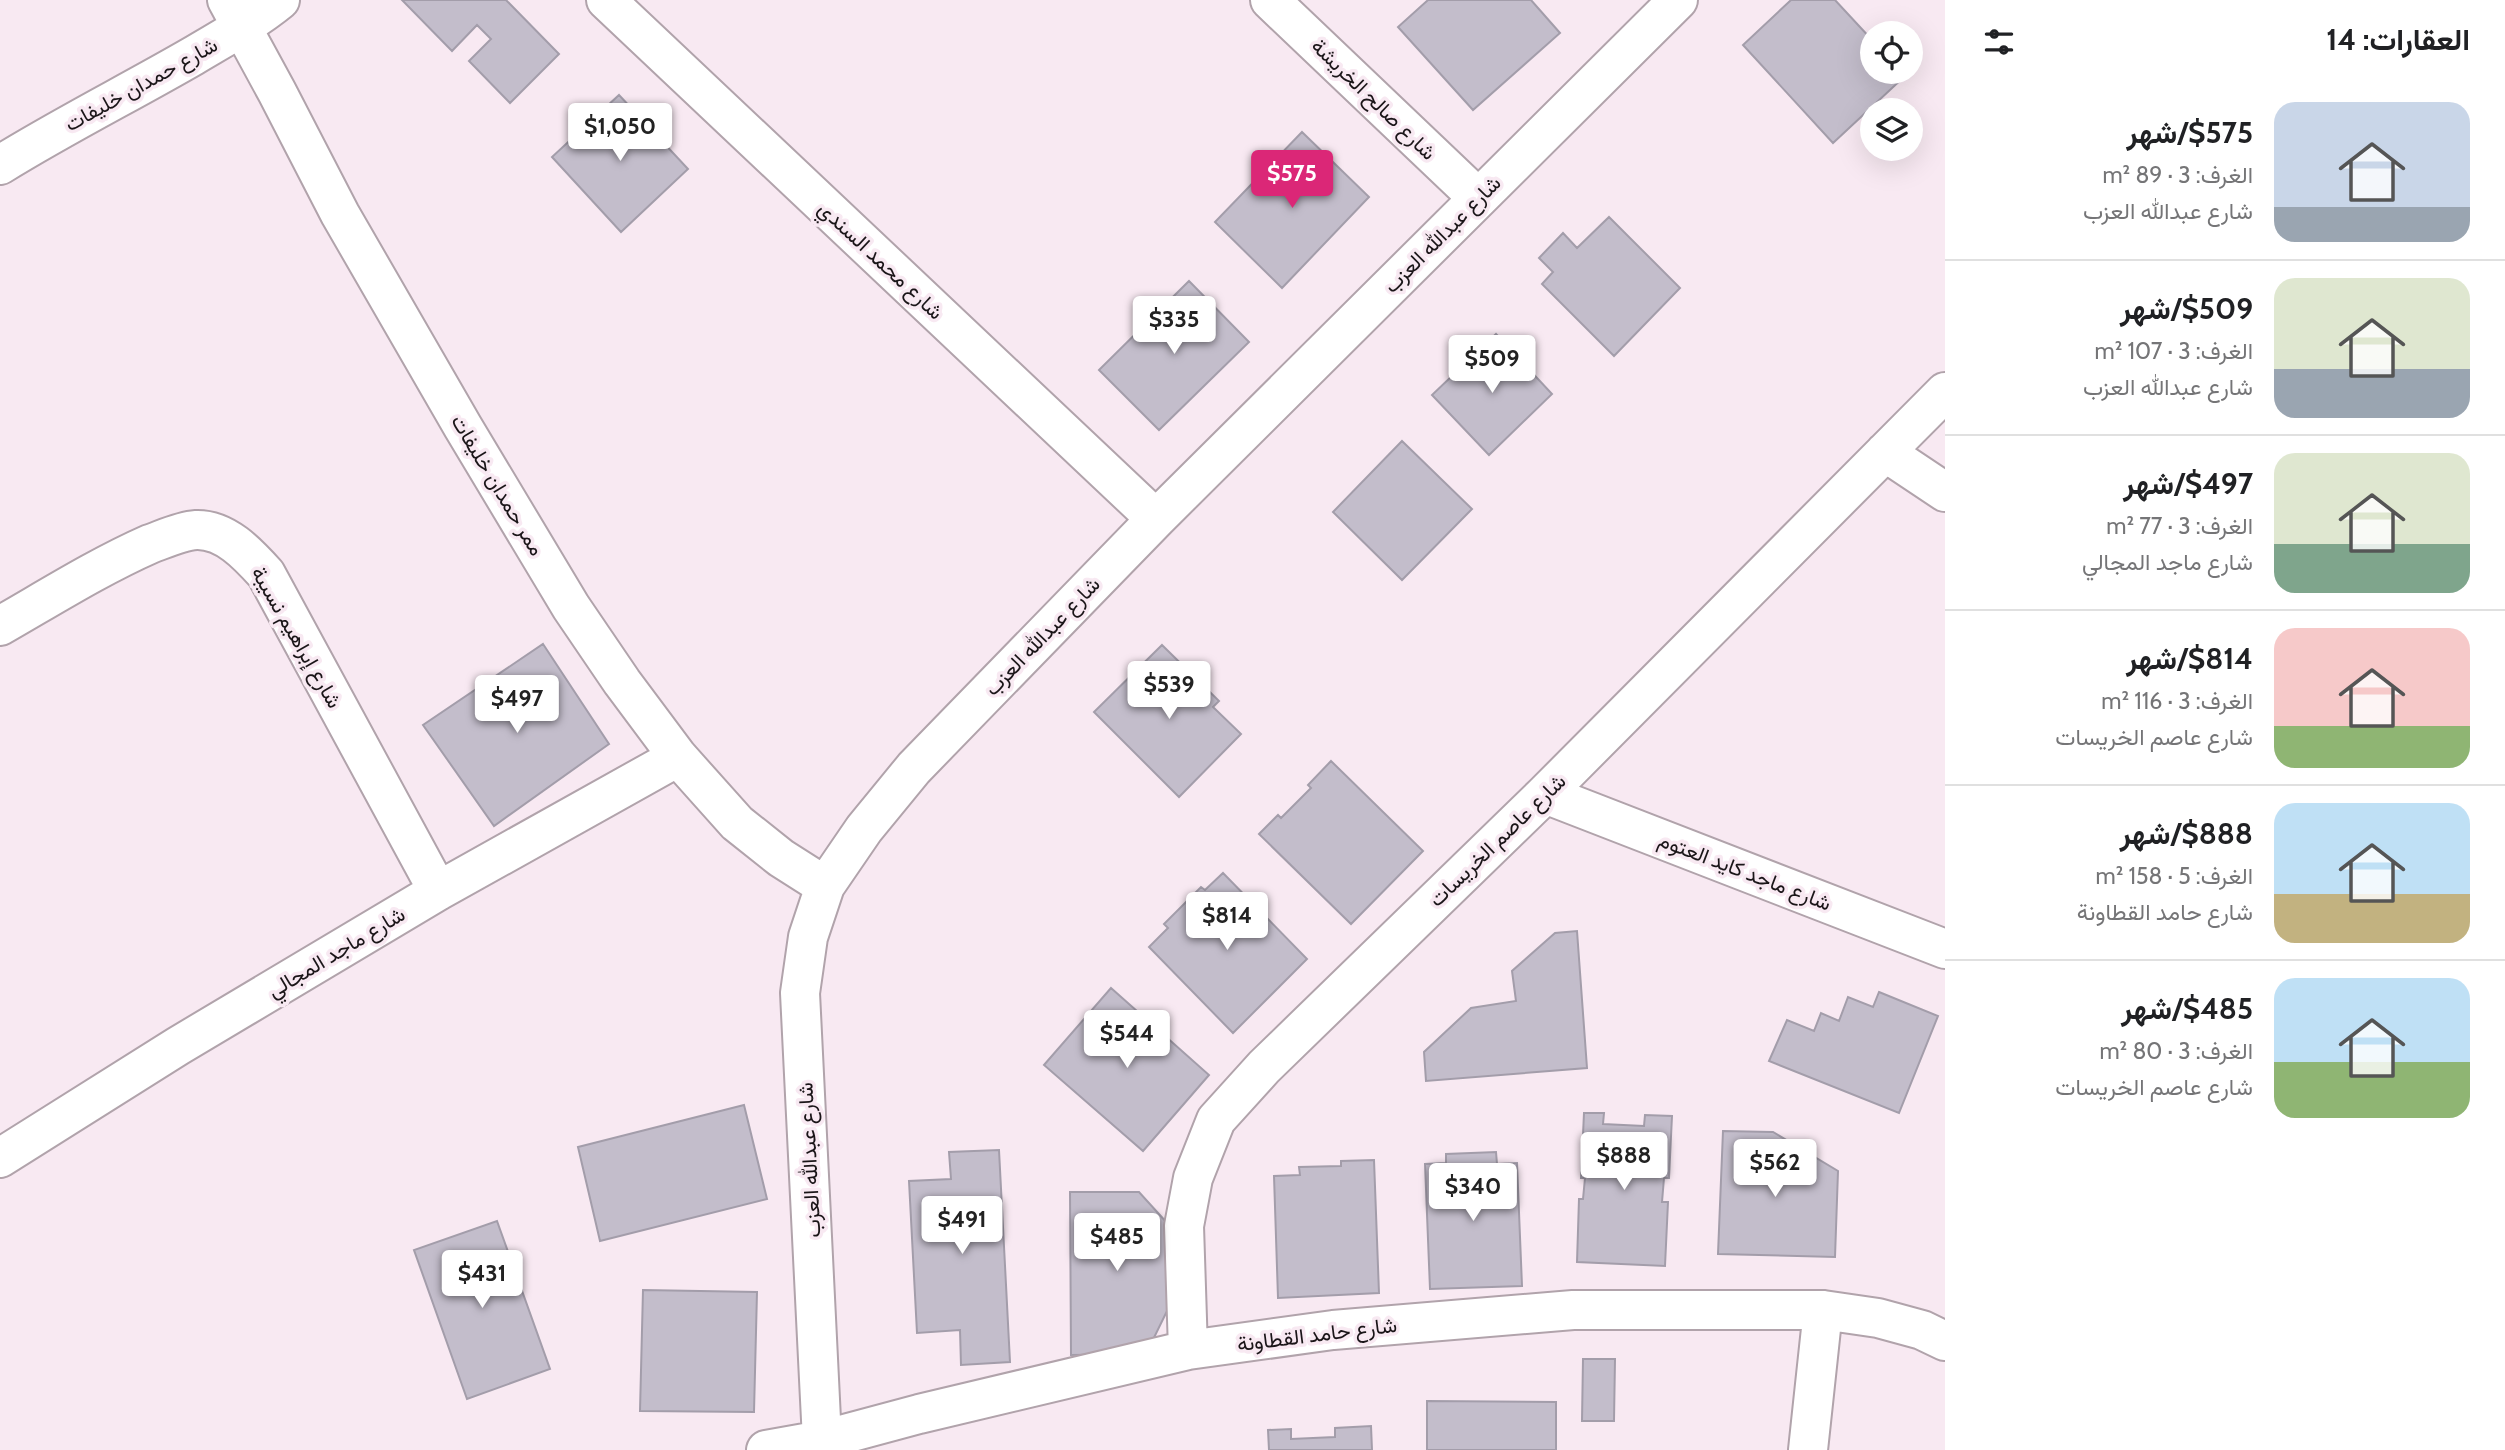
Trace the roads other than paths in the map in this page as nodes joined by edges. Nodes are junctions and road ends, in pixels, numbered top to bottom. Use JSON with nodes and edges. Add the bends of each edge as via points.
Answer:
{"nodes":[{"id":1,"x":280,"y":0,"type":"edge"},
{"id":2,"x":607,"y":0,"type":"edge"},
{"id":3,"x":1270,"y":0,"type":"edge"},
{"id":4,"x":1678,"y":3,"type":"edge"},
{"id":5,"x":235,"y":13,"type":"edge"},
{"id":6,"x":0,"y":165,"type":"edge"},
{"id":7,"x":1478,"y":198,"type":"junction"},
{"id":8,"x":1945,"y":392,"type":"edge"},
{"id":9,"x":1885,"y":452,"type":"junction"},
{"id":10,"x":1945,"y":492,"type":"edge"},
{"id":11,"x":1156,"y":519,"type":"junction"},
{"id":12,"x":0,"y":626,"type":"edge"},
{"id":13,"x":678,"y":757,"type":"junction"},
{"id":14,"x":1545,"y":793,"type":"junction"},
{"id":15,"x":825,"y":886,"type":"junction"},
{"id":16,"x":438,"y":891,"type":"junction"},
{"id":17,"x":1945,"y":949,"type":"edge"},
{"id":18,"x":0,"y":1158,"type":"edge"},
{"id":19,"x":1823,"y":1310,"type":"junction"},
{"id":20,"x":1945,"y":1340,"type":"edge"},
{"id":21,"x":1188,"y":1350,"type":"junction"},
{"id":22,"x":822,"y":1440,"type":"junction"},
{"id":23,"x":766,"y":1450,"type":"edge"},
{"id":24,"x":1808,"y":1450,"type":"edge"}],
"edges":[{"from":1,"to":5,"type":"street","name":"شارع حمدان خليفات"},
{"from":2,"to":11,"type":"street","name":"شارع محمد السندي"},
{"from":3,"to":7,"type":"street","name":"شارع صالح الخريشة"},
{"from":4,"to":7,"type":"street","name":"شارع عبدالله العزب"},
{"from":5,"to":6,"type":"street","name":"شارع حمدان خليفات","via":[[155,78]]},
{"from":5,"to":13,"type":"street","name":"ممر حمدان خليفات","via":[[340,214],[463,428],[571,607]]},
{"from":7,"to":11,"type":"street","name":"شارع عبدالله العزب"},
{"from":8,"to":9,"type":"street","name":"شارع عاصم الخريسات"},
{"from":9,"to":10,"type":"street"},
{"from":9,"to":14,"type":"street","name":"شارع عاصم الخريسات"},
{"from":11,"to":15,"type":"street","name":"شارع عبدالله العزب","via":[[914,768]]},
{"from":12,"to":16,"type":"street","name":"شارع إبراهيم نسيبة","via":[[118,558],[167,537],[196,530],[220,535],[266,574]]},
{"from":13,"to":15,"type":"street","name":"ممر حمدان خليفات","via":[[737,823]]},
{"from":13,"to":16,"type":"street","name":"شارع ماجد المجالي"},
{"from":14,"to":17,"type":"street","name":"شارع ماجد كايد العتوم"},
{"from":14,"to":21,"type":"street","name":"شارع عاصم الخريسات","via":[[1264,1067],[1216,1120],[1193,1178],[1184,1226]]},
{"from":15,"to":22,"type":"street","name":"شارع عبدالله العزب","via":[[808,937],[800,993]]},
{"from":16,"to":18,"type":"street","name":"شارع ماجد المجالي"},
{"from":19,"to":20,"type":"street","name":"شارع حامد القطاونة","via":[[1878,1318]]},
{"from":19,"to":21,"type":"street","name":"شارع حامد القطاونة","via":[[1573,1310],[1333,1330]]},
{"from":19,"to":24,"type":"street"},
{"from":21,"to":22,"type":"street","name":"شارع حامد القطاونة"},
{"from":22,"to":23,"type":"street","name":"شارع حامد القطاونة"}]}
